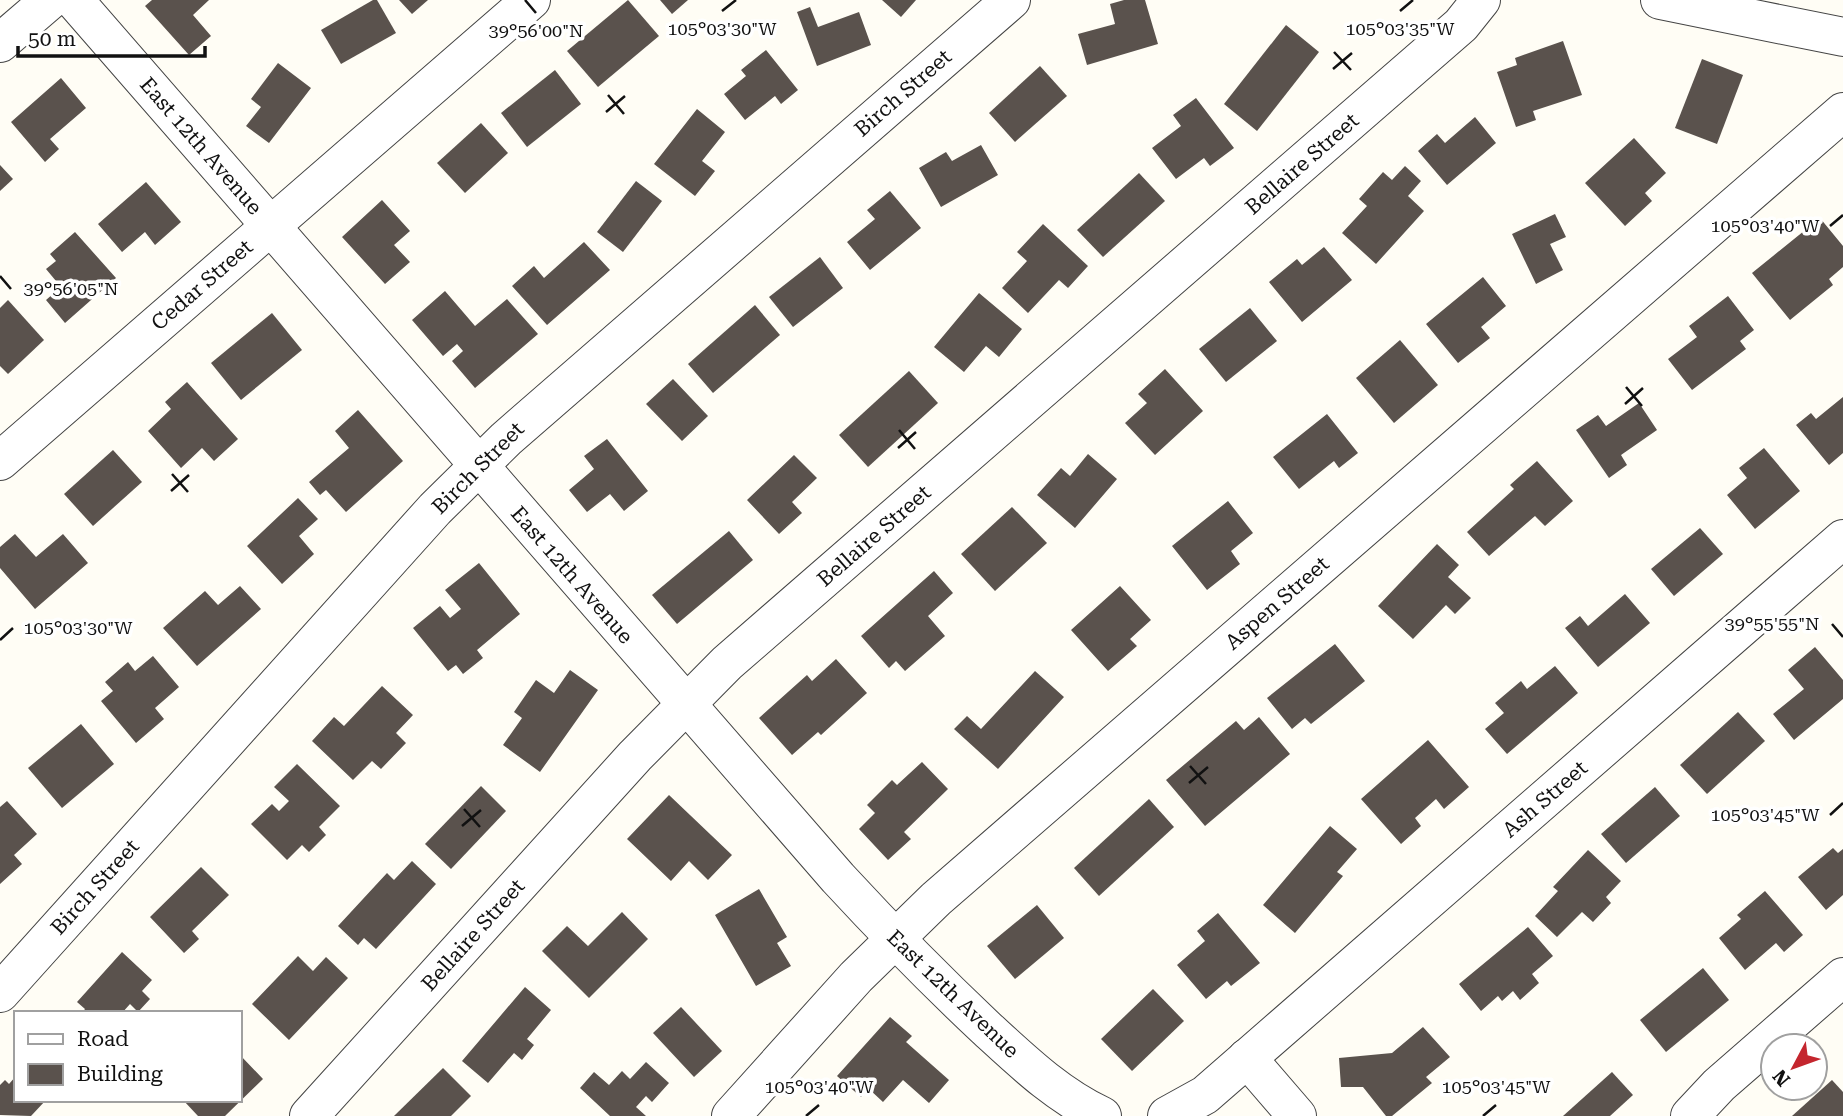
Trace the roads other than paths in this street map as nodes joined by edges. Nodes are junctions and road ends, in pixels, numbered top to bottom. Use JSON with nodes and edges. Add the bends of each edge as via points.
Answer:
{"nodes":[{"id":1,"x":50,"y":0,"type":"edge"},
{"id":2,"x":74,"y":0,"type":"edge"},
{"id":3,"x":531,"y":0,"type":"edge"},
{"id":4,"x":1011,"y":0,"type":"edge"},
{"id":5,"x":1482,"y":0,"type":"edge"},
{"id":6,"x":1660,"y":0,"type":"edge"},
{"id":7,"x":1843,"y":37,"type":"edge"},
{"id":8,"x":0,"y":43,"type":"edge"},
{"id":9,"x":1843,"y":112,"type":"edge"},
{"id":10,"x":270,"y":226,"type":"junction"},
{"id":11,"x":0,"y":461,"type":"edge"},
{"id":12,"x":478,"y":466,"type":"junction"},
{"id":13,"x":1843,"y":539,"type":"edge"},
{"id":14,"x":685,"y":706,"type":"junction"},
{"id":15,"x":895,"y":939,"type":"junction"},
{"id":16,"x":1843,"y":977,"type":"edge"},
{"id":17,"x":0,"y":993,"type":"edge"},
{"id":18,"x":1247,"y":1058,"type":"junction"},
{"id":19,"x":309,"y":1116,"type":"edge"},
{"id":20,"x":731,"y":1116,"type":"edge"},
{"id":21,"x":1102,"y":1116,"type":"edge"},
{"id":22,"x":1167,"y":1116,"type":"edge"},
{"id":23,"x":1297,"y":1116,"type":"edge"},
{"id":24,"x":1690,"y":1116,"type":"edge"}],
"edges":[{"from":1,"to":8,"type":"street"},
{"from":2,"to":10,"type":"street","name":"East 12th Avenue"},
{"from":3,"to":10,"type":"street","name":"Cedar Street"},
{"from":4,"to":12,"type":"street","name":"Birch Street"},
{"from":5,"to":14,"type":"street","name":"Bellaire Street","via":[[1461,25],[727,663]]},
{"from":6,"to":7,"type":"street"},
{"from":9,"to":15,"type":"street","name":"Aspen Street"},
{"from":10,"to":11,"type":"street","name":"Cedar Street"},
{"from":10,"to":12,"type":"street","name":"East 12th Avenue"},
{"from":12,"to":14,"type":"street","name":"East 12th Avenue"},
{"from":12,"to":17,"type":"street","name":"Birch Street"},
{"from":13,"to":18,"type":"street","name":"Ash Street"},
{"from":14,"to":15,"type":"street","name":"East 12th Avenue"},
{"from":14,"to":19,"type":"street","name":"Bellaire Street"},
{"from":15,"to":20,"type":"street","name":"Aspen Street"},
{"from":15,"to":21,"type":"street","name":"East 12th Avenue","via":[[1022,1061],[1060,1092]]},
{"from":16,"to":24,"type":"street"},
{"from":18,"to":22,"type":"street","via":[[1205,1095]]},
{"from":18,"to":23,"type":"street"}]}
